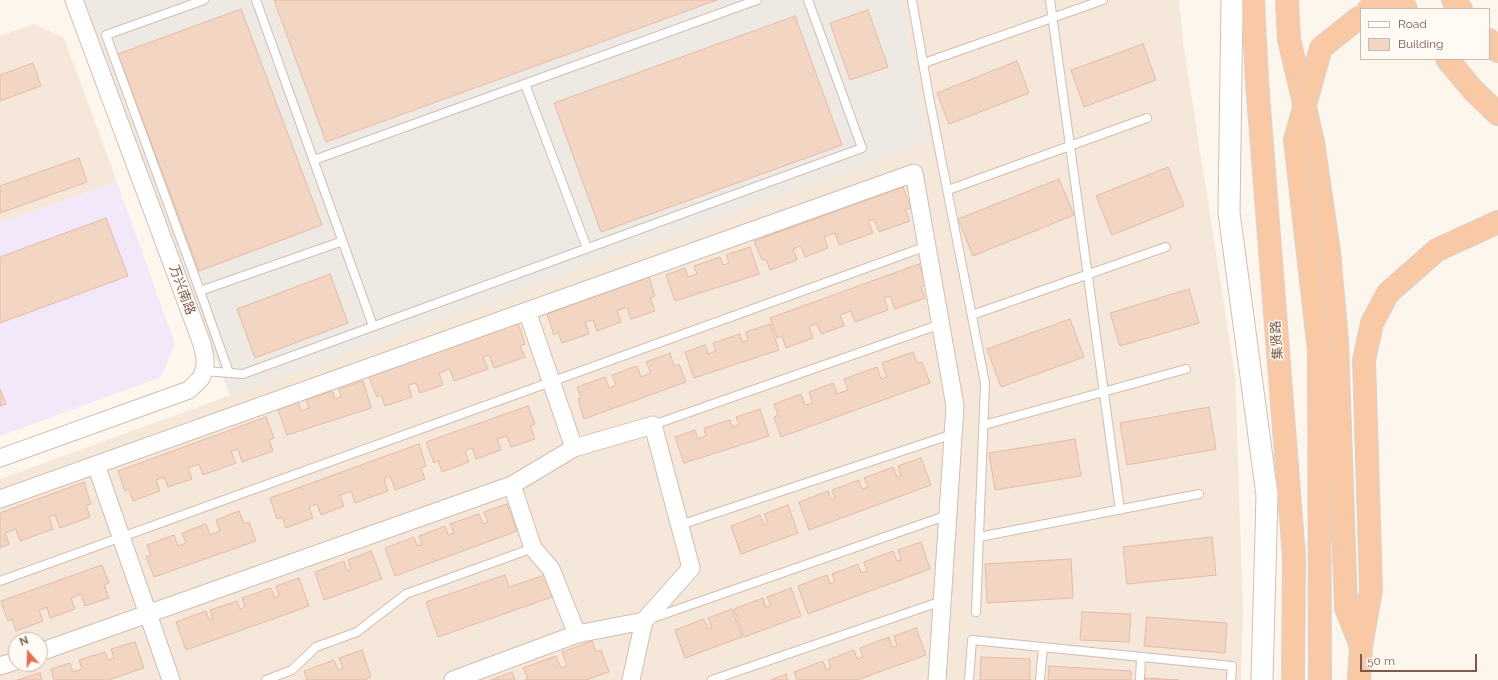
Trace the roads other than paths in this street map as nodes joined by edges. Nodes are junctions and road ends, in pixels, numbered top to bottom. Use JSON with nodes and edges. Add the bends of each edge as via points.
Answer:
{"nodes":[{"id":1,"x":74,"y":0,"type":"edge"},
{"id":2,"x":204,"y":0,"type":"edge"},
{"id":3,"x":256,"y":0,"type":"edge"},
{"id":4,"x":757,"y":0,"type":"edge"},
{"id":5,"x":808,"y":0,"type":"edge"},
{"id":6,"x":912,"y":0,"type":"edge"},
{"id":7,"x":1050,"y":0,"type":"edge"},
{"id":8,"x":1103,"y":0,"type":"edge"},
{"id":9,"x":1232,"y":0,"type":"edge"},
{"id":10,"x":1253,"y":0,"type":"edge"},
{"id":11,"x":1287,"y":0,"type":"edge"},
{"id":12,"x":1380,"y":0,"type":"edge"},
{"id":13,"x":1399,"y":0,"type":"edge"},
{"id":14,"x":1453,"y":0,"type":"edge"},
{"id":15,"x":1370,"y":8,"type":"edge"},
{"id":16,"x":1405,"y":8,"type":"edge"},
{"id":17,"x":1460,"y":8,"type":"edge"},
{"id":18,"x":1360,"y":17,"type":"edge"},
{"id":19,"x":1053,"y":18,"type":"junction"},
{"id":20,"x":1490,"y":41,"type":"edge"},
{"id":21,"x":1498,"y":51,"type":"edge"},
{"id":22,"x":1448,"y":60,"type":"edge"},
{"id":23,"x":924,"y":63,"type":"junction"},
{"id":24,"x":525,"y":84,"type":"junction"},
{"id":25,"x":1498,"y":114,"type":"edge"},
{"id":26,"x":1146,"y":118,"type":"dead end"},
{"id":27,"x":1070,"y":145,"type":"junction"},
{"id":28,"x":314,"y":160,"type":"junction"},
{"id":29,"x":948,"y":190,"type":"junction"},
{"id":30,"x":1498,"y":222,"type":"edge"},
{"id":31,"x":342,"y":241,"type":"junction"},
{"id":32,"x":927,"y":246,"type":"junction"},
{"id":33,"x":1166,"y":247,"type":"dead end"},
{"id":34,"x":587,"y":248,"type":"junction"},
{"id":35,"x":1088,"y":274,"type":"junction"},
{"id":36,"x":200,"y":291,"type":"junction"},
{"id":37,"x":527,"y":311,"type":"junction"},
{"id":38,"x":972,"y":315,"type":"junction"},
{"id":39,"x":941,"y":324,"type":"junction"},
{"id":40,"x":373,"y":326,"type":"junction"},
{"id":41,"x":1328,"y":346,"type":"junction"},
{"id":42,"x":1186,"y":369,"type":"dead end"},
{"id":43,"x":204,"y":371,"type":"junction"},
{"id":44,"x":229,"y":373,"type":"junction"},
{"id":45,"x":551,"y":381,"type":"junction"},
{"id":46,"x":1104,"y":391,"type":"junction"},
{"id":47,"x":653,"y":425,"type":"junction"},
{"id":48,"x":984,"y":425,"type":"junction"},
{"id":49,"x":953,"y":434,"type":"junction"},
{"id":50,"x":574,"y":448,"type":"junction"},
{"id":51,"x":0,"y":458,"type":"edge"},
{"id":52,"x":96,"y":465,"type":"junction"},
{"id":53,"x":512,"y":485,"type":"junction"},
{"id":54,"x":1199,"y":494,"type":"dead end"},
{"id":55,"x":0,"y":499,"type":"edge"},
{"id":56,"x":1120,"y":510,"type":"junction"},
{"id":57,"x":948,"y":515,"type":"junction"},
{"id":58,"x":680,"y":525,"type":"junction"},
{"id":59,"x":979,"y":537,"type":"junction"},
{"id":60,"x":121,"y":538,"type":"junction"},
{"id":61,"x":533,"y":548,"type":"junction"},
{"id":62,"x":0,"y":581,"type":"edge"},
{"id":63,"x":942,"y":601,"type":"junction"},
{"id":64,"x":976,"y":612,"type":"dead end"},
{"id":65,"x":148,"y":614,"type":"junction"},
{"id":66,"x":644,"y":621,"type":"junction"},
{"id":67,"x":577,"y":634,"type":"junction"},
{"id":68,"x":1361,"y":646,"type":"junction"},
{"id":69,"x":1042,"y":647,"type":"junction"},
{"id":70,"x":48,"y":649,"type":"edge"},
{"id":71,"x":1141,"y":657,"type":"junction"},
{"id":72,"x":171,"y":680,"type":"edge"},
{"id":73,"x":266,"y":680,"type":"edge"},
{"id":74,"x":453,"y":680,"type":"edge"},
{"id":75,"x":631,"y":680,"type":"edge"},
{"id":76,"x":712,"y":680,"type":"edge"},
{"id":77,"x":937,"y":680,"type":"edge"},
{"id":78,"x":969,"y":680,"type":"edge"},
{"id":79,"x":1040,"y":680,"type":"edge"},
{"id":80,"x":1140,"y":680,"type":"edge"},
{"id":81,"x":1231,"y":680,"type":"edge"},
{"id":82,"x":1262,"y":680,"type":"edge"},
{"id":83,"x":1293,"y":680,"type":"edge"},
{"id":84,"x":1320,"y":680,"type":"edge"},
{"id":85,"x":1359,"y":680,"type":"edge"}],
"edges":[{"from":1,"to":43,"type":"street","name":"万兴南路","via":[[202,344]]},
{"from":2,"to":36,"type":"lane","via":[[106,35]]},
{"from":3,"to":28,"type":"lane"},
{"from":4,"to":24,"type":"lane"},
{"from":5,"to":34,"type":"lane","via":[[862,148]]},
{"from":6,"to":23,"type":"lane"},
{"from":7,"to":19,"type":"lane"},
{"from":8,"to":19,"type":"lane"},
{"from":9,"to":82,"type":"street","via":[[1229,213],[1267,495]]},
{"from":10,"to":83,"type":"highway","name":"集贤路","via":[[1257,82],[1294,557]]},
{"from":11,"to":41,"type":"highway","bridge":true,"via":[[1289,39],[1313,142],[1329,252]]},
{"from":12,"to":15,"type":"highway"},
{"from":13,"to":16,"type":"highway"},
{"from":14,"to":17,"type":"highway"},
{"from":18,"to":41,"type":"highway","bridge":true,"via":[[1321,48],[1295,140]]},
{"from":19,"to":23,"type":"lane"},
{"from":19,"to":27,"type":"lane"},
{"from":20,"to":21,"type":"highway"},
{"from":22,"to":25,"type":"highway","via":[[1472,90]]},
{"from":23,"to":29,"type":"lane"},
{"from":24,"to":28,"type":"lane"},
{"from":24,"to":34,"type":"lane"},
{"from":26,"to":27,"type":"lane"},
{"from":27,"to":29,"type":"lane"},
{"from":27,"to":35,"type":"lane"},
{"from":28,"to":31,"type":"lane"},
{"from":29,"to":38,"type":"lane"},
{"from":30,"to":68,"type":"highway","via":[[1436,250],[1388,293],[1372,323],[1364,360],[1371,590]]},
{"from":31,"to":36,"type":"lane"},
{"from":31,"to":40,"type":"lane"},
{"from":32,"to":37,"type":"street","via":[[914,173]]},
{"from":32,"to":39,"type":"street"},
{"from":32,"to":45,"type":"lane"},
{"from":33,"to":35,"type":"lane"},
{"from":34,"to":40,"type":"lane"},
{"from":35,"to":38,"type":"lane"},
{"from":35,"to":46,"type":"lane"},
{"from":36,"to":44,"type":"lane"},
{"from":37,"to":45,"type":"street"},
{"from":37,"to":52,"type":"street"},
{"from":38,"to":48,"type":"lane","via":[[986,383]]},
{"from":39,"to":47,"type":"lane"},
{"from":39,"to":49,"type":"street","via":[[955,406]]},
{"from":40,"to":44,"type":"lane","via":[[243,374]]},
{"from":41,"to":68,"type":"highway","via":[[1346,608]]},
{"from":41,"to":84,"type":"highway"},
{"from":42,"to":46,"type":"lane"},
{"from":43,"to":44,"type":"lane"},
{"from":43,"to":51,"type":"street","via":[[202,378],[189,390]]},
{"from":45,"to":50,"type":"street"},
{"from":45,"to":60,"type":"lane"},
{"from":46,"to":48,"type":"lane"},
{"from":46,"to":56,"type":"lane"},
{"from":47,"to":50,"type":"street"},
{"from":47,"to":58,"type":"street"},
{"from":48,"to":59,"type":"lane"},
{"from":49,"to":57,"type":"street"},
{"from":49,"to":58,"type":"lane"},
{"from":50,"to":53,"type":"street"},
{"from":52,"to":55,"type":"street"},
{"from":52,"to":60,"type":"street"},
{"from":53,"to":61,"type":"street"},
{"from":53,"to":65,"type":"street"},
{"from":54,"to":56,"type":"lane"},
{"from":56,"to":59,"type":"lane"},
{"from":57,"to":63,"type":"street"},
{"from":57,"to":66,"type":"lane"},
{"from":58,"to":66,"type":"street","via":[[691,568]]},
{"from":59,"to":64,"type":"lane"},
{"from":60,"to":62,"type":"lane"},
{"from":60,"to":65,"type":"street"},
{"from":61,"to":67,"type":"street","via":[[551,569]]},
{"from":61,"to":73,"type":"lane","via":[[406,594],[357,632],[316,647],[292,670]]},
{"from":63,"to":76,"type":"lane"},
{"from":63,"to":77,"type":"street"},
{"from":65,"to":70,"type":"street"},
{"from":65,"to":72,"type":"street"},
{"from":66,"to":67,"type":"street"},
{"from":66,"to":75,"type":"street"},
{"from":67,"to":74,"type":"street"},
{"from":68,"to":85,"type":"highway"},
{"from":69,"to":71,"type":"lane"},
{"from":69,"to":78,"type":"lane","via":[[972,640]]},
{"from":69,"to":79,"type":"lane"},
{"from":71,"to":80,"type":"lane"},
{"from":71,"to":81,"type":"lane","via":[[1232,666]]}]}
